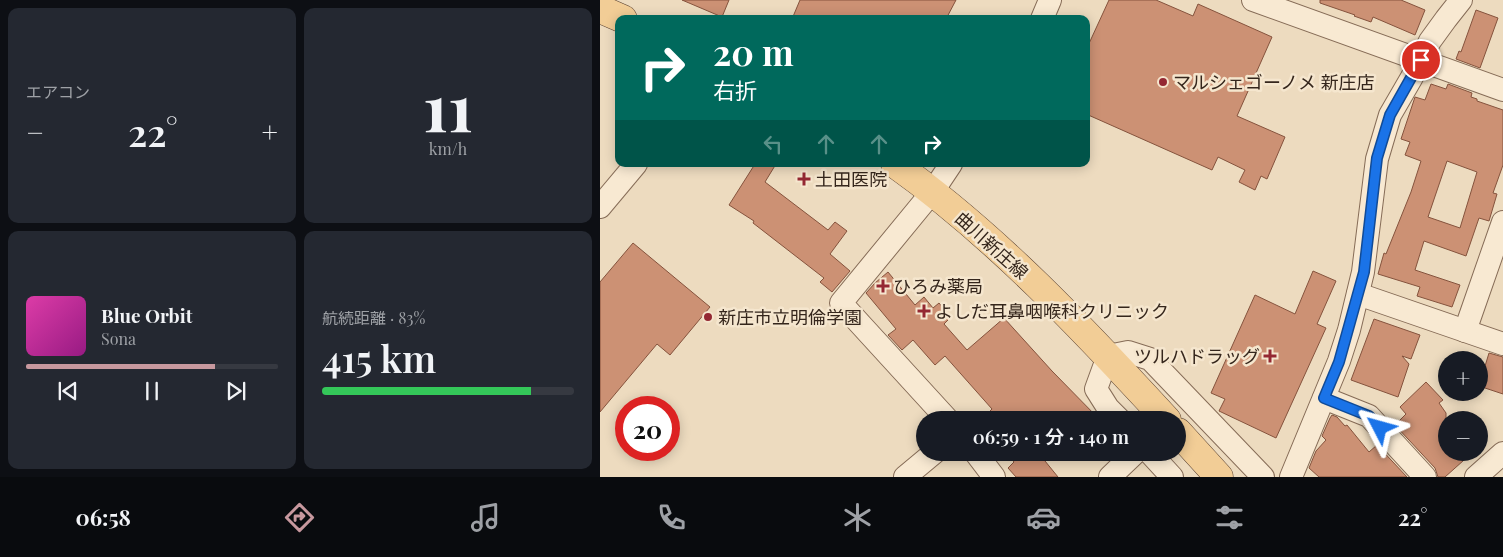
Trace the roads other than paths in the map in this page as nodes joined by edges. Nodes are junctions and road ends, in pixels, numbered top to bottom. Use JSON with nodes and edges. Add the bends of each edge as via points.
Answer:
{"nodes":[{"id":1,"x":1050,"y":0,"type":"edge"},
{"id":2,"x":1253,"y":0,"type":"edge"},
{"id":3,"x":1461,"y":0,"type":"edge"},
{"id":4,"x":600,"y":9,"type":"edge"},
{"id":5,"x":1044,"y":15,"type":"edge"},
{"id":6,"x":615,"y":16,"type":"edge"},
{"id":7,"x":1421,"y":60,"type":"junction"},
{"id":8,"x":1503,"y":90,"type":"edge"},
{"id":9,"x":633,"y":167,"type":"edge"},
{"id":10,"x":899,"y":167,"type":"edge"},
{"id":11,"x":949,"y":167,"type":"edge"},
{"id":12,"x":933,"y":191,"type":"junction"},
{"id":13,"x":600,"y":207,"type":"edge"},
{"id":14,"x":1503,"y":222,"type":"edge"},
{"id":15,"x":1358,"y":294,"type":"junction"},
{"id":16,"x":1465,"y":330,"type":"junction"},
{"id":17,"x":1503,"y":344,"type":"edge"},
{"id":18,"x":1108,"y":356,"type":"junction"},
{"id":19,"x":1324,"y":398,"type":"junction"},
{"id":20,"x":940,"y":411,"type":"edge"},
{"id":21,"x":1111,"y":411,"type":"edge"},
{"id":22,"x":1159,"y":411,"type":"edge"},
{"id":23,"x":1186,"y":441,"type":"edge"},
{"id":24,"x":1503,"y":453,"type":"edge"},
{"id":25,"x":924,"y":461,"type":"edge"},
{"id":26,"x":982,"y":461,"type":"edge"},
{"id":27,"x":1127,"y":461,"type":"edge"},
{"id":28,"x":1157,"y":461,"type":"edge"},
{"id":29,"x":905,"y":477,"type":"edge"},
{"id":30,"x":994,"y":477,"type":"edge"},
{"id":31,"x":1110,"y":477,"type":"edge"},
{"id":32,"x":1172,"y":477,"type":"edge"},
{"id":33,"x":1219,"y":477,"type":"edge"},
{"id":34,"x":1263,"y":477,"type":"edge"},
{"id":35,"x":1291,"y":477,"type":"edge"},
{"id":36,"x":1425,"y":477,"type":"edge"},
{"id":37,"x":1476,"y":477,"type":"edge"}],
"edges":[{"from":1,"to":5,"type":"street"},
{"from":2,"to":7,"type":"street"},
{"from":3,"to":7,"type":"street","via":[[1430,41]]},
{"from":4,"to":6,"type":"main road"},
{"from":7,"to":8,"type":"street"},
{"from":7,"to":15,"type":"street","via":[[1390,115],[1377,158],[1364,272]]},
{"from":9,"to":13,"type":"street"},
{"from":10,"to":12,"type":"main road","name":"曲川新庄線"},
{"from":11,"to":12,"type":"street"},
{"from":12,"to":18,"type":"main road","name":"曲川新庄線","via":[[987,238]]},
{"from":12,"to":20,"type":"street","via":[[842,303]]},
{"from":14,"to":16,"type":"street"},
{"from":15,"to":16,"type":"street"},
{"from":15,"to":19,"type":"street","via":[[1339,362]]},
{"from":16,"to":17,"type":"street"},
{"from":18,"to":21,"type":"street","via":[[1096,389]]},
{"from":18,"to":22,"type":"main road","name":"曲川新庄線"},
{"from":18,"to":34,"type":"street","via":[[1128,352],[1150,359]]},
{"from":19,"to":35,"type":"street"},
{"from":19,"to":36,"type":"street","via":[[1369,416]]},
{"from":23,"to":33,"type":"main road"},
{"from":24,"to":37,"type":"street"},
{"from":25,"to":29,"type":"street"},
{"from":26,"to":30,"type":"street"},
{"from":27,"to":31,"type":"street"},
{"from":28,"to":32,"type":"street"}]}
